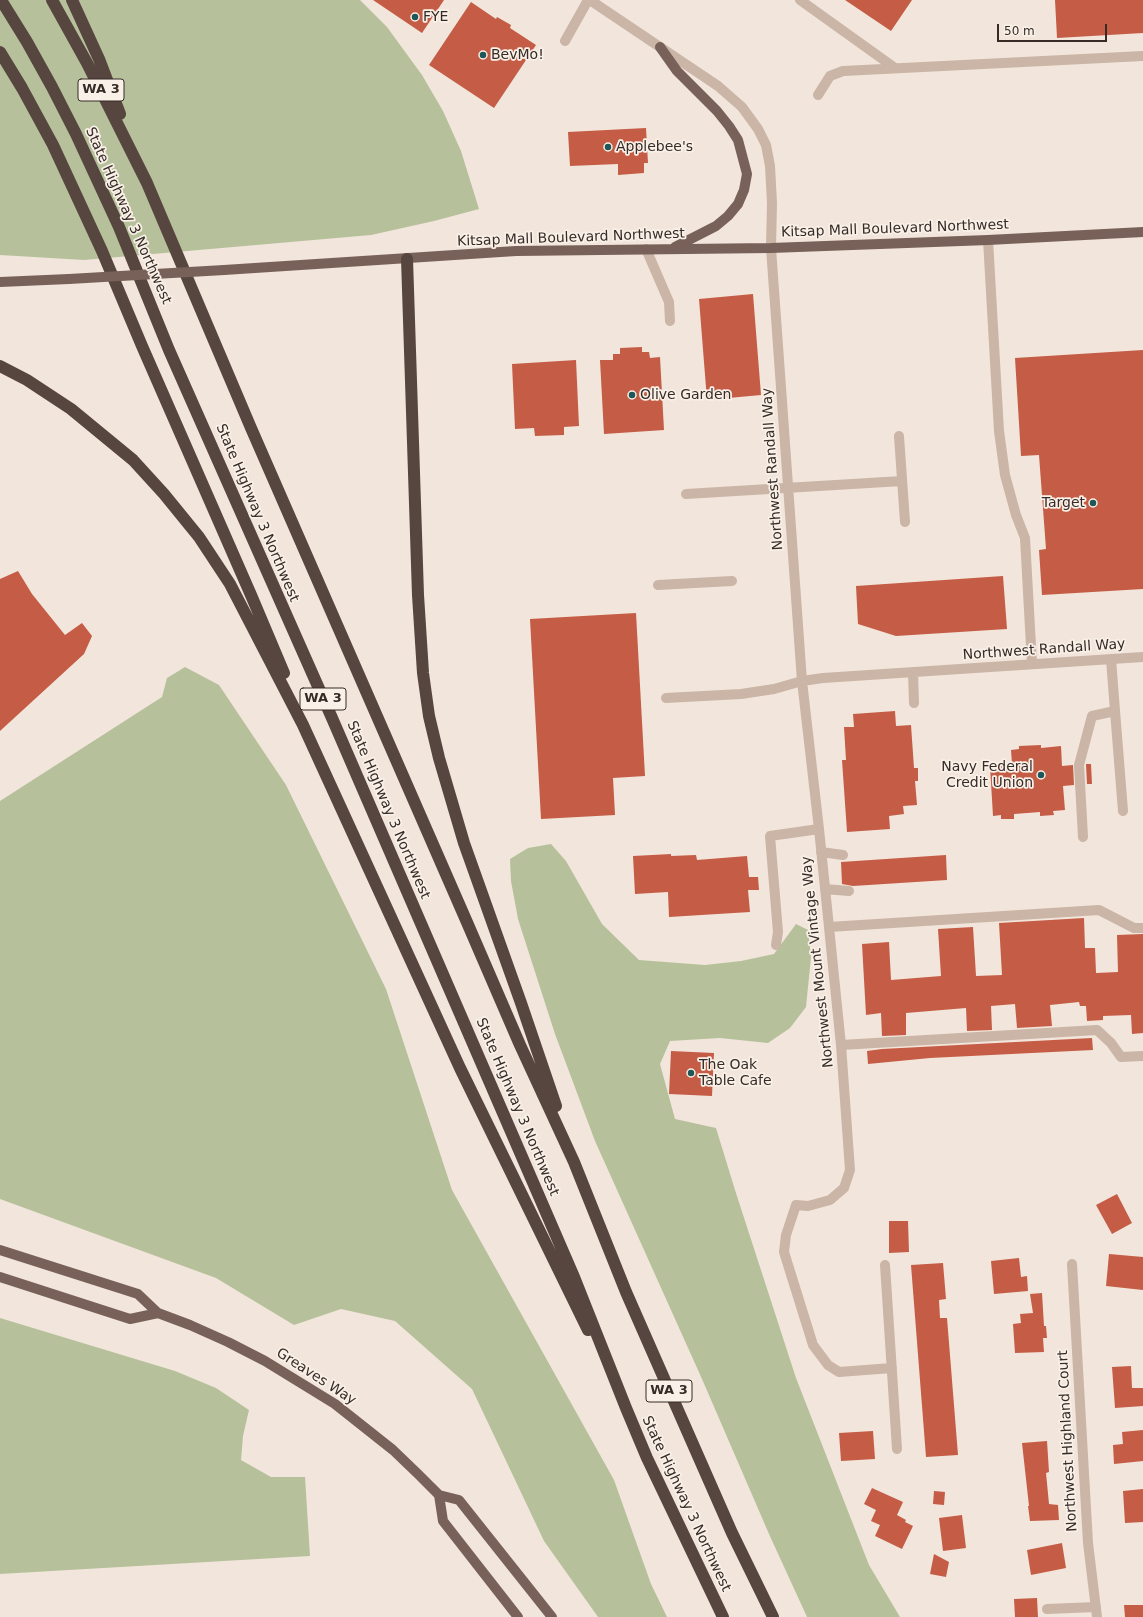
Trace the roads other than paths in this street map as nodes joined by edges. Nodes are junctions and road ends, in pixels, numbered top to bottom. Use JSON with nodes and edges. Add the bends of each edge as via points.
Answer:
{"nodes":[{"id":1,"x":1,"y":0,"type":"edge"},
{"id":2,"x":52,"y":0,"type":"edge"},
{"id":3,"x":72,"y":0,"type":"edge"},
{"id":4,"x":589,"y":0,"type":"edge"},
{"id":5,"x":800,"y":0,"type":"edge"},
{"id":6,"x":565,"y":41,"type":"dead end"},
{"id":7,"x":660,"y":47,"type":"junction"},
{"id":8,"x":0,"y":52,"type":"edge"},
{"id":9,"x":1143,"y":56,"type":"edge"},
{"id":10,"x":895,"y":68,"type":"junction"},
{"id":11,"x":818,"y":95,"type":"dead end"},
{"id":12,"x":147,"y":182,"type":"junction"},
{"id":13,"x":1143,"y":232,"type":"edge"},
{"id":14,"x":988,"y":240,"type":"junction"},
{"id":15,"x":672,"y":248,"type":"junction"},
{"id":16,"x":771,"y":248,"type":"junction"},
{"id":17,"x":646,"y":249,"type":"junction"},
{"id":18,"x":407,"y":259,"type":"junction"},
{"id":19,"x":0,"y":282,"type":"edge"},
{"id":20,"x":670,"y":321,"type":"dead end"},
{"id":21,"x":0,"y":366,"type":"edge"},
{"id":22,"x":899,"y":436,"type":"dead end"},
{"id":23,"x":902,"y":481,"type":"junction"},
{"id":24,"x":787,"y":488,"type":"junction"},
{"id":25,"x":686,"y":494,"type":"dead end"},
{"id":26,"x":905,"y":522,"type":"dead end"},
{"id":27,"x":732,"y":582,"type":"dead end"},
{"id":28,"x":658,"y":585,"type":"dead end"},
{"id":29,"x":1143,"y":657,"type":"edge"},
{"id":30,"x":1111,"y":659,"type":"junction"},
{"id":31,"x":1032,"y":664,"type":"junction"},
{"id":32,"x":913,"y":672,"type":"junction"},
{"id":33,"x":802,"y":681,"type":"junction"},
{"id":34,"x":666,"y":698,"type":"dead end"},
{"id":35,"x":914,"y":703,"type":"dead end"},
{"id":36,"x":1115,"y":711,"type":"junction"},
{"id":37,"x":303,"y":724,"type":"junction"},
{"id":38,"x":1122,"y":811,"type":"dead end"},
{"id":39,"x":819,"y":829,"type":"junction"},
{"id":40,"x":1083,"y":838,"type":"dead end"},
{"id":41,"x":821,"y":852,"type":"junction"},
{"id":42,"x":842,"y":855,"type":"dead end"},
{"id":43,"x":825,"y":889,"type":"junction"},
{"id":44,"x":849,"y":891,"type":"dead end"},
{"id":45,"x":829,"y":927,"type":"junction"},
{"id":46,"x":1143,"y":928,"type":"edge"},
{"id":47,"x":776,"y":945,"type":"dead end"},
{"id":48,"x":841,"y":1045,"type":"junction"},
{"id":49,"x":1143,"y":1056,"type":"edge"},
{"id":50,"x":574,"y":1162,"type":"junction"},
{"id":51,"x":0,"y":1250,"type":"edge"},
{"id":52,"x":1072,"y":1264,"type":"dead end"},
{"id":53,"x":884,"y":1265,"type":"dead end"},
{"id":54,"x":0,"y":1277,"type":"edge"},
{"id":55,"x":158,"y":1313,"type":"junction"},
{"id":56,"x":892,"y":1368,"type":"junction"},
{"id":57,"x":626,"y":1408,"type":"junction"},
{"id":58,"x":897,"y":1449,"type":"dead end"},
{"id":59,"x":439,"y":1495,"type":"junction"},
{"id":60,"x":1047,"y":1609,"type":"dead end"},
{"id":61,"x":1097,"y":1612,"type":"edge"},
{"id":62,"x":518,"y":1617,"type":"edge"},
{"id":63,"x":552,"y":1617,"type":"edge"},
{"id":64,"x":723,"y":1617,"type":"edge"},
{"id":65,"x":773,"y":1617,"type":"edge"}],
"edges":[{"from":1,"to":57,"type":"highway","name":"State Highway 3 Northwest","number":"WA 3","via":[[52,86],[119,227],[169,350],[332,718],[574,1277]]},
{"from":2,"to":12,"type":"highway","name":"State Highway 3 Northwest","number":"WA 3"},
{"from":3,"to":12,"type":"highway","via":[[99,59]]},
{"from":4,"to":6,"type":"street"},
{"from":4,"to":7,"type":"street","name":"Northwest Randall Way"},
{"from":5,"to":10,"type":"street"},
{"from":7,"to":15,"type":"main road","via":[[677,71],[729,126],[738,140],[747,174],[738,204],[728,216],[716,226]]},
{"from":7,"to":16,"type":"street","name":"Northwest Randall Way","via":[[718,86],[742,108],[758,129],[766,145],[770,166]]},
{"from":8,"to":37,"type":"highway","via":[[53,145],[102,251],[251,595]]},
{"from":9,"to":10,"type":"street"},
{"from":10,"to":11,"type":"street","via":[[844,71],[830,76]]},
{"from":12,"to":50,"type":"highway","name":"State Highway 3 Northwest","number":"WA 3","via":[[254,435],[520,1045]]},
{"from":13,"to":14,"type":"main road","name":"Kitsap Mall Boulevard Northwest"},
{"from":14,"to":16,"type":"main road","name":"Kitsap Mall Boulevard Northwest"},
{"from":14,"to":31,"type":"street","via":[[999,431],[1005,475],[1025,538]]},
{"from":15,"to":16,"type":"main road","name":"Kitsap Mall Boulevard Northwest"},
{"from":15,"to":17,"type":"main road","name":"Kitsap Mall Boulevard Northwest"},
{"from":16,"to":24,"type":"street","name":"Northwest Randall Way"},
{"from":17,"to":18,"type":"main road","name":"Kitsap Mall Boulevard Northwest","via":[[516,251]]},
{"from":17,"to":20,"type":"street","via":[[670,302]]},
{"from":18,"to":19,"type":"main road","name":"Kitsap Mall Boulevard Northwest","bridge":true},
{"from":18,"to":50,"type":"highway","via":[[418,595],[423,673],[429,716],[464,842]]},
{"from":21,"to":37,"type":"highway","via":[[71,408],[92,425],[133,460],[182,515],[230,584]]},
{"from":22,"to":23,"type":"street"},
{"from":23,"to":24,"type":"street"},
{"from":23,"to":26,"type":"street"},
{"from":24,"to":25,"type":"street"},
{"from":24,"to":33,"type":"street","name":"Northwest Randall Way"},
{"from":27,"to":28,"type":"street"},
{"from":29,"to":30,"type":"street","name":"Northwest Randall Way"},
{"from":30,"to":31,"type":"street","name":"Northwest Randall Way"},
{"from":30,"to":36,"type":"street"},
{"from":31,"to":32,"type":"street","name":"Northwest Randall Way"},
{"from":32,"to":33,"type":"street","name":"Northwest Randall Way"},
{"from":32,"to":35,"type":"street"},
{"from":33,"to":34,"type":"street","via":[[774,690]]},
{"from":33,"to":39,"type":"street","name":"Northwest Mount Vintage Way"},
{"from":36,"to":38,"type":"street"},
{"from":36,"to":40,"type":"street","via":[[1092,716],[1079,765]]},
{"from":37,"to":57,"type":"highway","via":[[460,1068]]},
{"from":39,"to":41,"type":"street","name":"Northwest Mount Vintage Way"},
{"from":39,"to":47,"type":"street","via":[[770,836],[778,932]]},
{"from":41,"to":42,"type":"street"},
{"from":41,"to":43,"type":"street","name":"Northwest Mount Vintage Way"},
{"from":43,"to":44,"type":"street"},
{"from":43,"to":45,"type":"street","name":"Northwest Mount Vintage Way"},
{"from":45,"to":46,"type":"street","via":[[1099,910],[1134,928]]},
{"from":45,"to":48,"type":"street","name":"Northwest Mount Vintage Way"},
{"from":48,"to":49,"type":"street","via":[[1097,1030],[1111,1043],[1120,1057]]},
{"from":48,"to":56,"type":"street","name":"Northwest Mount Vintage Way","via":[[850,1170],[844,1188],[830,1200],[808,1206],[796,1205],[786,1235],[784,1252],[813,1345],[828,1365],[839,1372]]},
{"from":50,"to":65,"type":"highway","name":"State Highway 3 Northwest","number":"WA 3","via":[[626,1292],[732,1533]]},
{"from":51,"to":55,"type":"main road","name":"Greaves Way","via":[[138,1294]]},
{"from":52,"to":61,"type":"street","name":"Northwest Highland Court","via":[[1088,1543]]},
{"from":53,"to":56,"type":"street"},
{"from":54,"to":55,"type":"main road","via":[[130,1318]]},
{"from":55,"to":59,"type":"main road","name":"Greaves Way","via":[[228,1342],[265,1361],[328,1400],[393,1450]]},
{"from":56,"to":58,"type":"street"},
{"from":57,"to":64,"type":"highway","name":"State Highway 3 Northwest","number":"WA 3"},
{"from":59,"to":62,"type":"main road","via":[[443,1521]]},
{"from":59,"to":63,"type":"main road","via":[[459,1500]]},
{"from":60,"to":61,"type":"street"}]}
